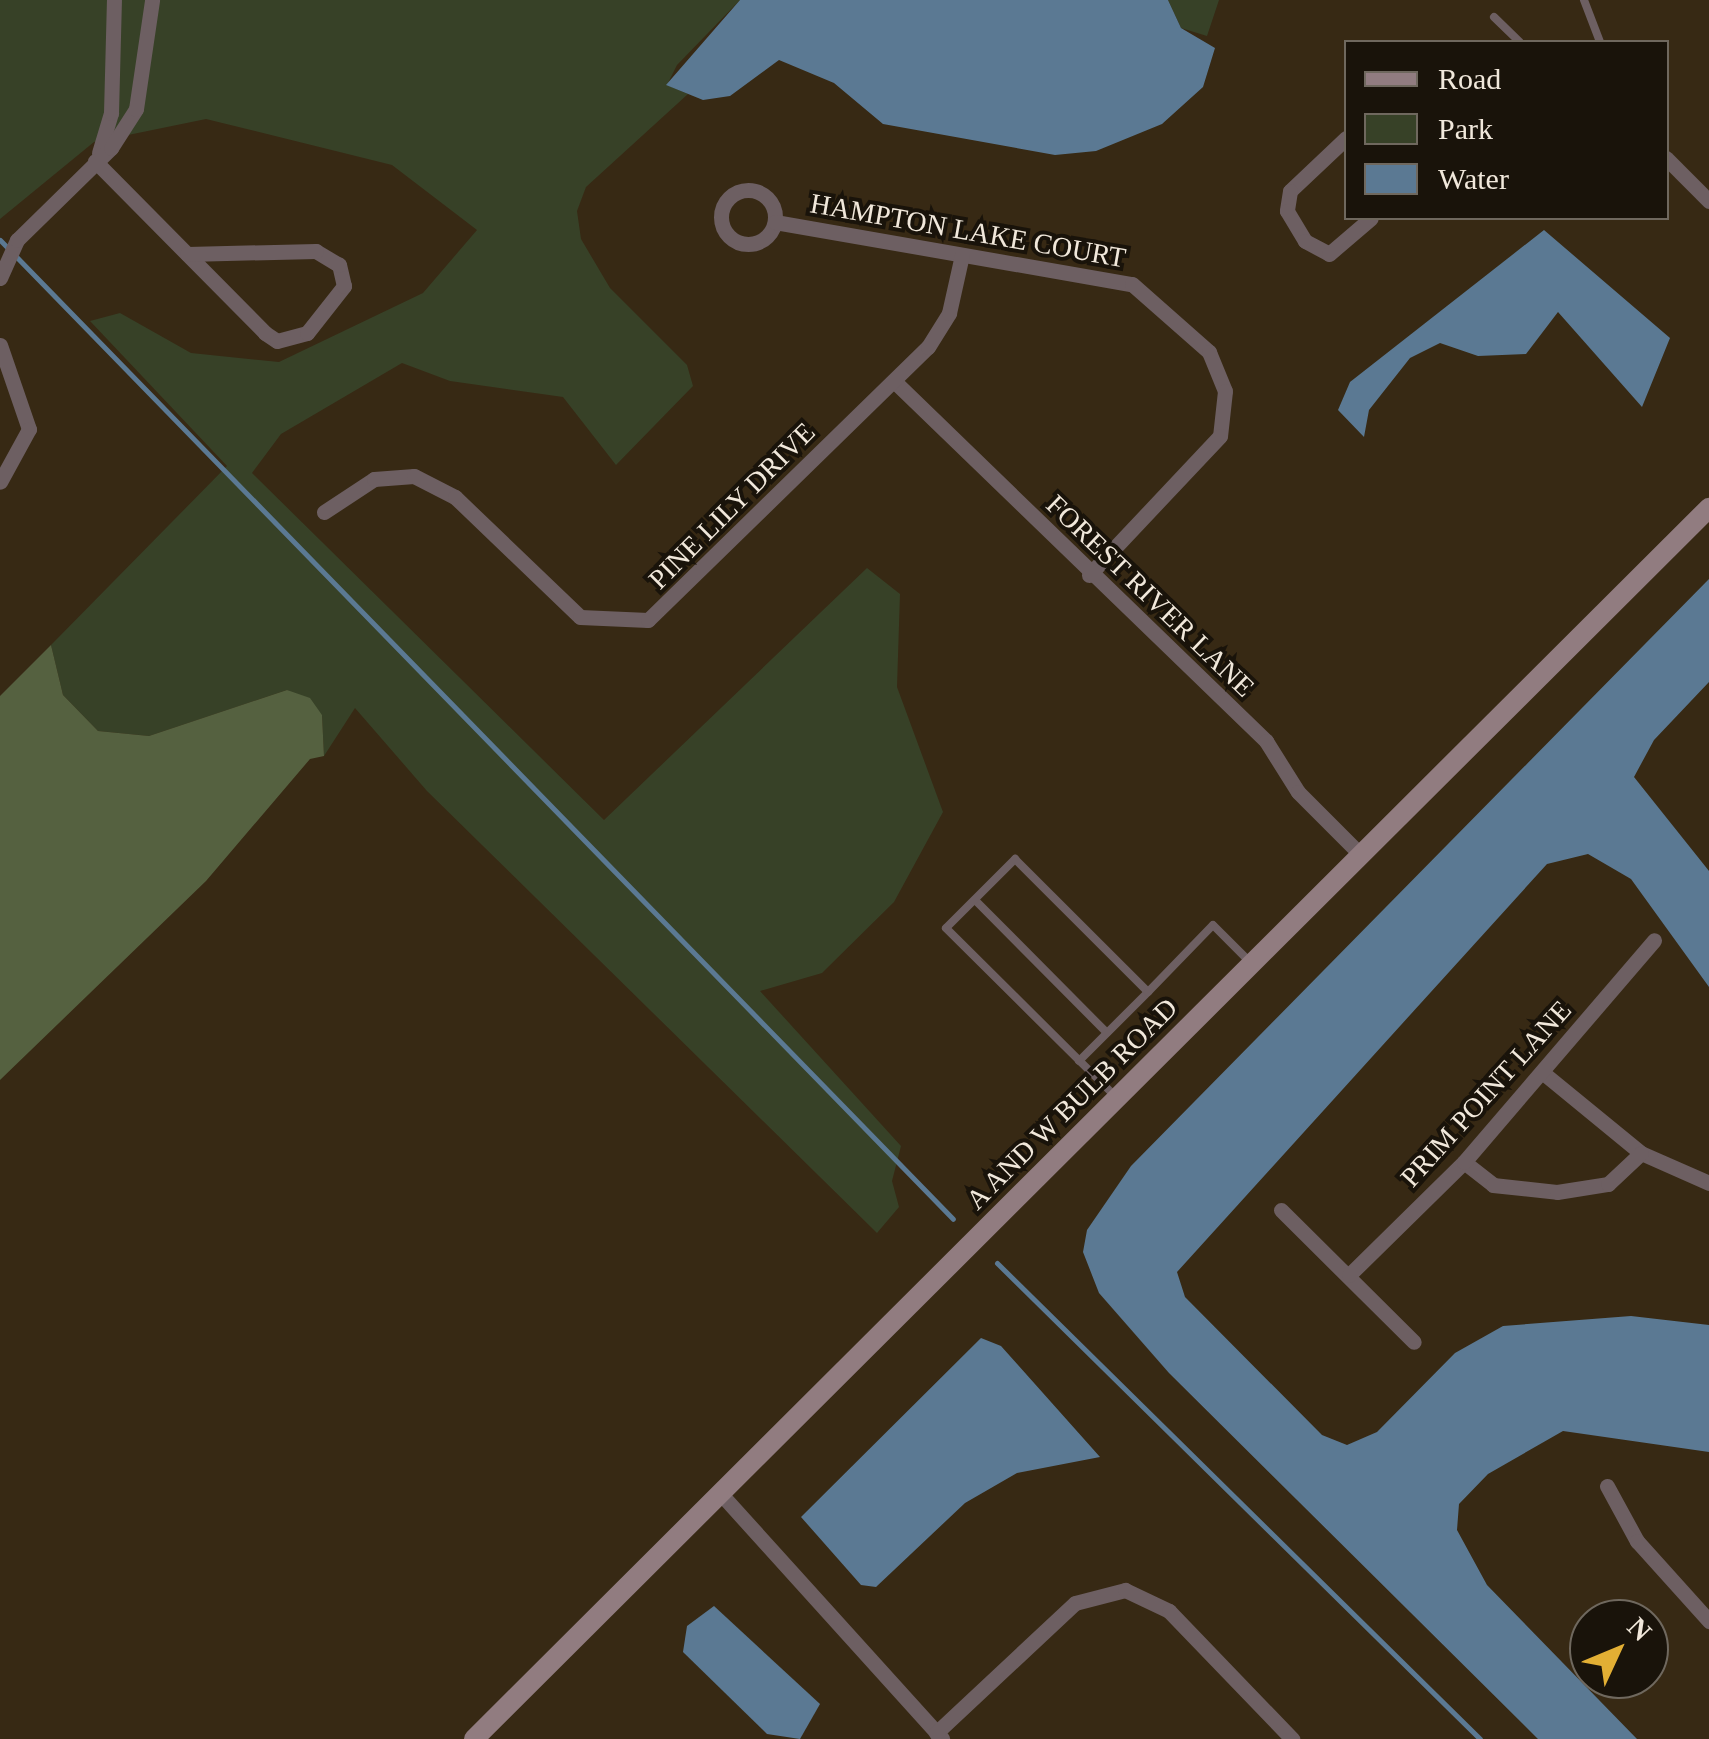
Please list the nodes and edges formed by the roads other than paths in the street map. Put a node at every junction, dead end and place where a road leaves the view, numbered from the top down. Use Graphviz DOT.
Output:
graph roads {
  1 [pos="114,0"];
  2 [pos="152,0"];
  3 [pos="1584,0"];
  4 [pos="1494,16"];
  5 [pos="1518,40"];
  6 [pos="1599,40"];
  7 [pos="1344,140"];
  8 [pos="95,161"];
  9 [pos="1669,161"];
  10 [pos="1709,201"];
  11 [pos="1369,220"];
  12 [pos="775,222"];
  13 [pos="187,254"];
  14 [pos="962,255"];
  15 [pos="0,278"];
  16 [pos="0,344"];
  17 [pos="18,382"];
  18 [pos="894,382"];
  19 [pos="0,387"];
  20 [pos="0,482"];
  21 [pos="1709,508"];
  22 [pos="324,512"];
  23 [pos="1089,575"];
  24 [pos="1362,856"];
  25 [pos="976,900"];
  26 [pos="1654,940"];
  27 [pos="1252,964"];
  28 [pos="1148,992"];
  29 [pos="1107,1032"];
  30 [pos="1079,1060"];
  31 [pos="1542,1072"];
  32 [pos="1117,1098"];
  33 [pos="1642,1153"];
  34 [pos="1464,1162"];
  35 [pos="1709,1183"];
  36 [pos="1281,1210"];
  37 [pos="1349,1275"];
  38 [pos="1414,1342"];
  39 [pos="1607,1486"];
  40 [pos="721,1494"];
  41 [pos="1709,1621"];
  42 [pos="939,1736"];
  43 [pos="474,1739"];
  44 [pos="1292,1739"];
  1 -- 8 [label="street"];
  2 -- 8 [label="street"];
  3 -- 6 [label="lane"];
  4 -- 5 [label="lane"];
  7 -- 11 [label="street"];
  8 -- 13 [label="street"];
  8 -- 15 [label="street"];
  9 -- 10 [label="street"];
  12 -- 14 [label="street, HAMPTON LAKE COURT"];
  13 -- 13 [label="street"];
  14 -- 18 [label="street, PINE LILY DRIVE"];
  14 -- 23 [label="street, HAMPTON LAKE COURT"];
  16 -- 17 [label="street"];
  17 -- 19 [label="lane"];
  17 -- 20 [label="street"];
  18 -- 22 [label="street, PINE LILY DRIVE"];
  18 -- 23 [label="street, FOREST RIVER LANE"];
  21 -- 24 [label="street, A AND W BULB ROAD"];
  23 -- 24 [label="street, FOREST RIVER LANE"];
  24 -- 27 [label="street, A AND W BULB ROAD"];
  25 -- 28 [label="lane"];
  25 -- 29 [label="lane"];
  25 -- 30 [label="lane"];
  26 -- 31 [label="street, PRIM POINT LANE"];
  27 -- 28 [label="lane"];
  27 -- 32 [label="street, A AND W BULB ROAD"];
  28 -- 29 [label="lane"];
  29 -- 30 [label="lane"];
  30 -- 32 [label="lane"];
  31 -- 33 [label="street"];
  31 -- 34 [label="street, PRIM POINT LANE"];
  32 -- 40 [label="street, A AND W BULB ROAD"];
  33 -- 34 [label="street"];
  33 -- 35 [label="street"];
  34 -- 37 [label="street, PRIM POINT LANE"];
  36 -- 37 [label="street"];
  37 -- 38 [label="street"];
  39 -- 41 [label="street"];
  40 -- 42 [label="street"];
  40 -- 43 [label="street, A AND W BULB ROAD"];
  42 -- 44 [label="street"];
}
